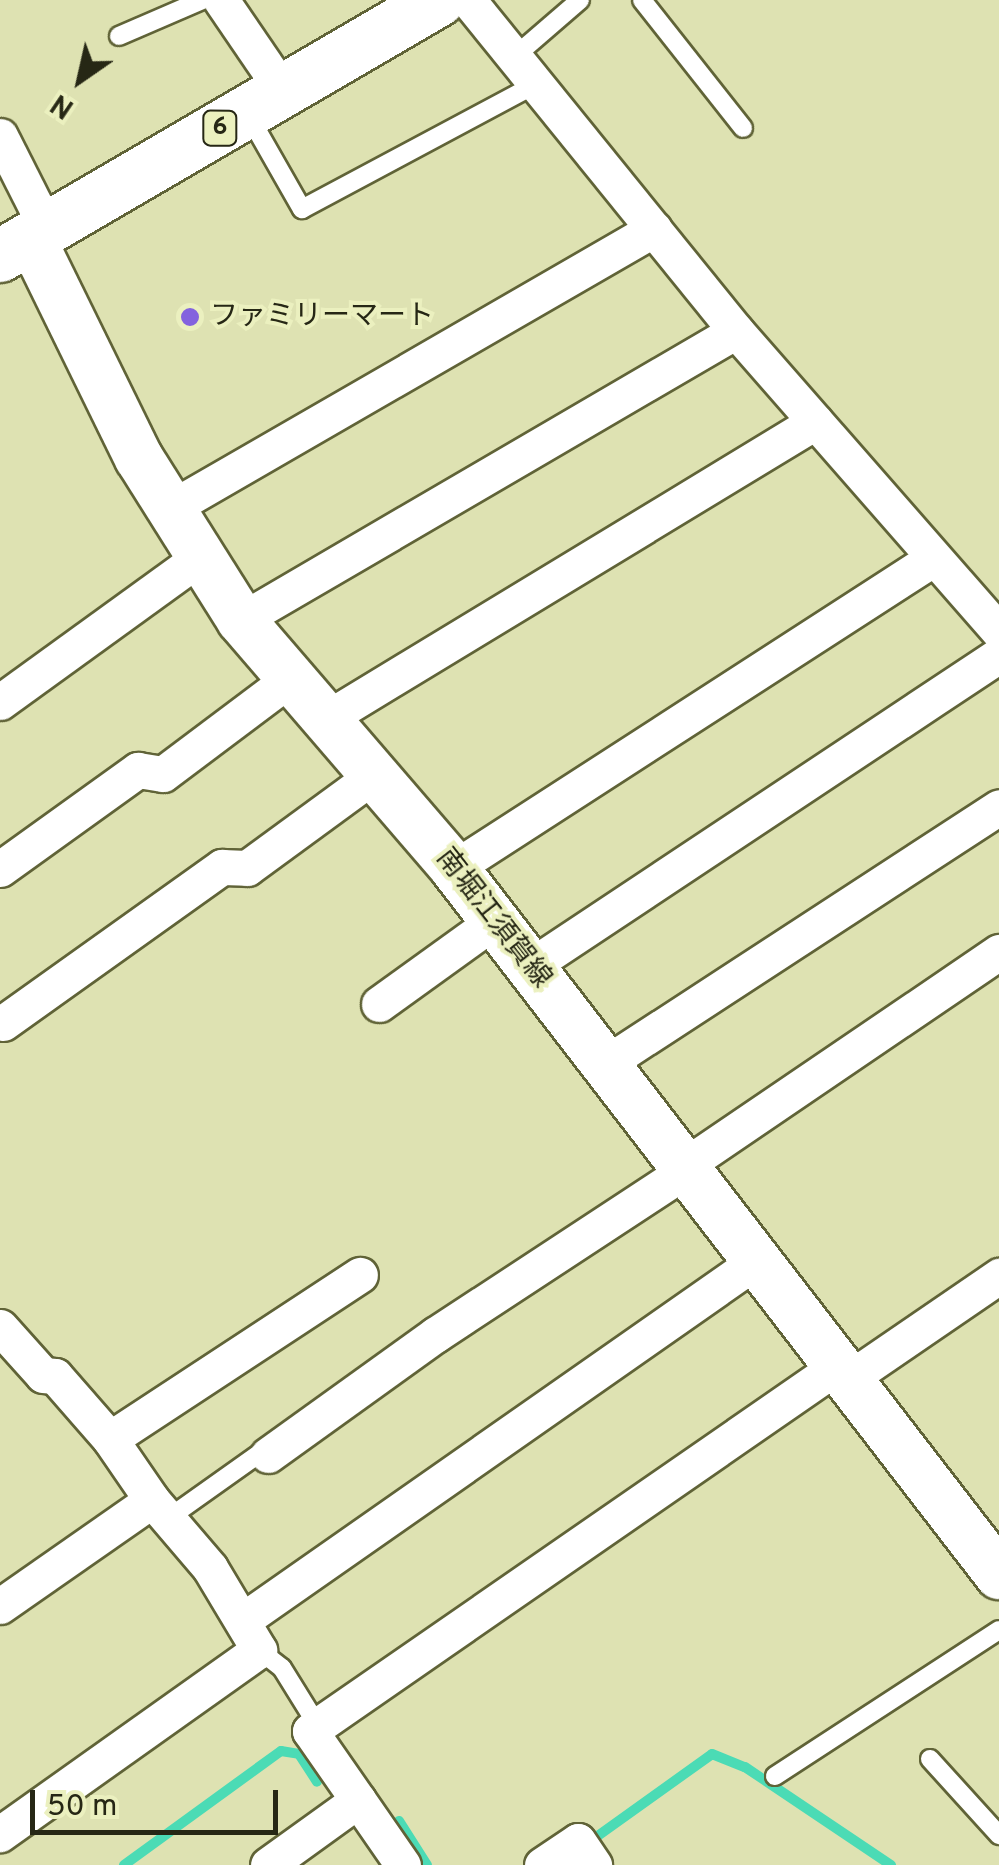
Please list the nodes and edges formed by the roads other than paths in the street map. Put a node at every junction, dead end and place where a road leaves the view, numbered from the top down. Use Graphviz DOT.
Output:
graph roads {
  1 [pos="202,0"];
  2 [pos="221,0"];
  3 [pos="468,0"];
  4 [pos="580,0"];
  5 [pos="642,0"];
  6 [pos="412,7"];
  7 [pos="118,36"];
  8 [pos="525,70"];
  9 [pos="265,101"];
  10 [pos="742,128"];
  11 [pos="0,136"];
  12 [pos="654,229"];
  13 [pos="26,241"];
  14 [pos="736,331"];
  15 [pos="815,422"];
  16 [pos="168,508"];
  17 [pos="199,558"];
  18 [pos="934,558"];
  19 [pos="241,620"];
  20 [pos="999,631"];
  21 [pos="999,655"];
  22 [pos="292,677"];
  23 [pos="0,702"];
  24 [pos="329,717"];
  25 [pos="377,772"];
  26 [pos="999,807"];
  27 [pos="0,868"];
  28 [pos="454,868"];
  29 [pos="494,921"];
  30 [pos="999,952"];
  31 [pos="529,967"];
  32 [pos="380,1004"];
  33 [pos="4,1023"];
  34 [pos="606,1064"];
  35 [pos="685,1168"];
  36 [pos="756,1260"];
  37 [pos="360,1275"];
  38 [pos="999,1276"];
  39 [pos="0,1326"];
  40 [pos="12,1362"];
  41 [pos="845,1371"];
  42 [pos="110,1439"];
  43 [pos="268,1455"];
  44 [pos="161,1509"];
  45 [pos="999,1575"];
  46 [pos="0,1606"];
  47 [pos="999,1630"];
  48 [pos="251,1635"];
  49 [pos="318,1726"];
  50 [pos="930,1759"];
  51 [pos="775,1776"];
  52 [pos="358,1800"];
  53 [pos="0,1834"];
  54 [pos="999,1835"];
  55 [pos="268,1865"];
  56 [pos="403,1865"];
  57 [pos="542,1865"];
  58 [pos="594,1865"];
  1 -- 7 [label="lane"];
  2 -- 9 [label="street"];
  3 -- 8 [label="street"];
  4 -- 8 [label="lane"];
  5 -- 10 [label="lane"];
  6 -- 9 [label="main road, 6"];
  8 -- 9 [label="lane"];
  8 -- 12 [label="street"];
  9 -- 13 [label="main road, 6"];
  11 -- 13 [label="street"];
  12 -- 14 [label="street"];
  12 -- 16 [label="street"];
  13 -- 16 [label="main road, 南堀江須賀線"];
  14 -- 15 [label="street"];
  14 -- 19 [label="street"];
  15 -- 18 [label="street"];
  15 -- 24 [label="street"];
  16 -- 17 [label="main road, 南堀江須賀線"];
  17 -- 19 [label="main road, 南堀江須賀線"];
  17 -- 23 [label="street"];
  18 -- 20 [label="street"];
  18 -- 28 [label="street"];
  19 -- 22 [label="main road, 南堀江須賀線"];
  21 -- 31 [label="street"];
  22 -- 24 [label="main road, 南堀江須賀線"];
  22 -- 27 [label="street"];
  24 -- 25 [label="main road, 南堀江須賀線"];
  25 -- 28 [label="main road, 南堀江須賀線"];
  25 -- 33 [label="street"];
  26 -- 34 [label="street"];
  28 -- 29 [label="main road, 南堀江須賀線"];
  29 -- 31 [label="main road, 南堀江須賀線"];
  29 -- 32 [label="street"];
  30 -- 35 [label="street"];
  31 -- 34 [label="main road, 南堀江須賀線"];
  34 -- 35 [label="main road, 南堀江須賀線"];
  35 -- 36 [label="main road, 南堀江須賀線"];
  35 -- 43 [label="street"];
  36 -- 41 [label="main road, 南堀江須賀線"];
  36 -- 48 [label="street"];
  37 -- 42 [label="street"];
  38 -- 41 [label="street"];
  39 -- 40 [label="street"];
  40 -- 42 [label="street"];
  41 -- 45 [label="main road, 南堀江須賀線"];
  41 -- 49 [label="street"];
  42 -- 44 [label="street"];
  43 -- 44 [label="lane"];
  44 -- 46 [label="street"];
  44 -- 48 [label="street"];
  47 -- 51 [label="lane"];
  48 -- 49 [label="lane"];
  48 -- 53 [label="street"];
  49 -- 52 [label="street"];
  50 -- 54 [label="lane"];
  52 -- 55 [label="street"];
  52 -- 56 [label="street"];
  57 -- 58 [label="street"];
}
